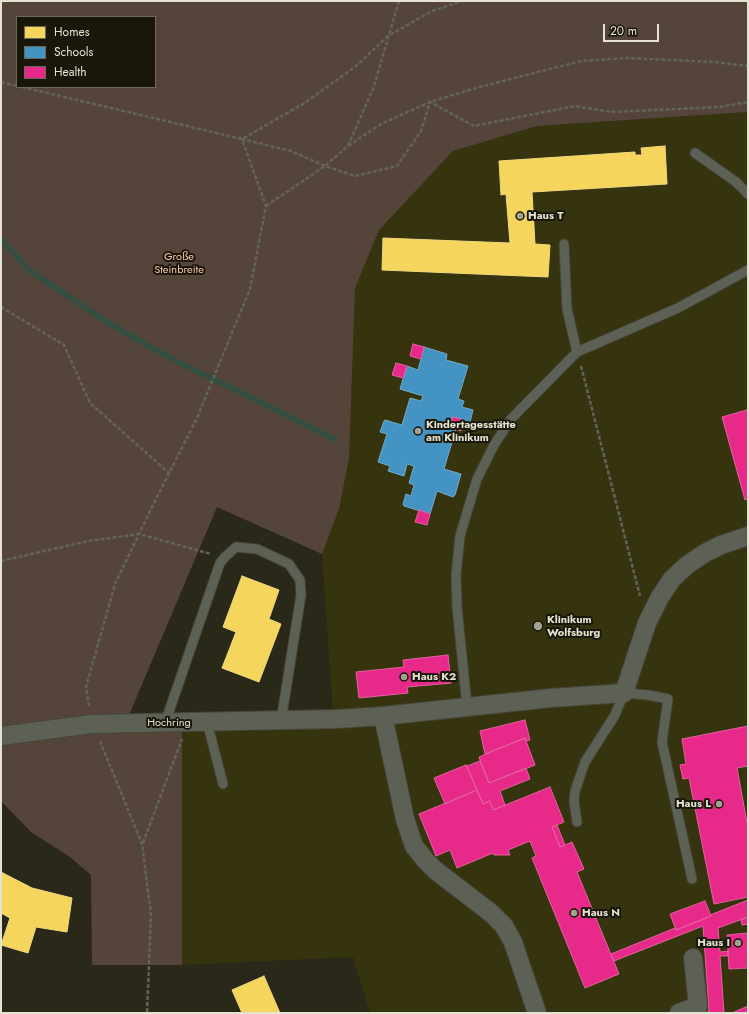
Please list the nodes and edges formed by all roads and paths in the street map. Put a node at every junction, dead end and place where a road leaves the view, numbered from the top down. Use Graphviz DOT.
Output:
graph roads {
  1 [pos="398,1"];
  2 [pos="462,1"];
  3 [pos="388,36"];
  4 [pos="748,66"];
  5 [pos="1,82"];
  6 [pos="16,86"];
  7 [pos="26,88"];
  8 [pos="430,102"];
  9 [pos="748,102"];
  10 [pos="242,139"];
  11 [pos="348,146"];
  12 [pos="695,153"];
  13 [pos="325,166"];
  14 [pos="748,194"];
  15 [pos="266,206"];
  16 [pos="564,244"];
  17 [pos="748,270"];
  18 [pos="1,308"];
  19 [pos="577,352"];
  20 [pos="169,473"];
  21 [pos="139,534"];
  22 [pos="748,536"];
  23 [pos="225,557"];
  24 [pos="1,560"];
  25 [pos="647,623"];
  26 [pos="624,693"];
  27 [pos="467,706"];
  28 [pos="383,716"];
  29 [pos="281,720"];
  30 [pos="165,722"];
  31 [pos="207,722"];
  32 [pos="188,723"];
  33 [pos="92,724"];
  34 [pos="1,736"];
  35 [pos="223,784"];
  36 [pos="577,822"];
  37 [pos="142,844"];
  38 [pos="692,879"];
  39 [pos="693,958"];
  40 [pos="147,1013"];
  41 [pos="537,1013"];
  42 [pos="680,1013"];
  1 -- 3 [label="path"];
  2 -- 3 [label="path"];
  3 -- 10 [label="path"];
  3 -- 11 [label="path"];
  4 -- 8 [label="path"];
  5 -- 6 [label="path"];
  7 -- 10 [label="path"];
  8 -- 9 [label="path"];
  8 -- 11 [label="path"];
  8 -- 13 [label="path"];
  10 -- 13 [label="path"];
  10 -- 15 [label="path"];
  11 -- 13 [label="path"];
  12 -- 14 [label="lane"];
  13 -- 15 [label="path"];
  15 -- 20 [label="path"];
  16 -- 19 [label="lane"];
  17 -- 19 [label="lane"];
  18 -- 20 [label="path"];
  19 -- 25 [label="path"];
  19 -- 27 [label="lane"];
  20 -- 21 [label="path"];
  21 -- 23 [label="path"];
  21 -- 24 [label="path"];
  21 -- 33 [label="path"];
  22 -- 25 [label="street"];
  23 -- 29 [label="lane"];
  23 -- 30 [label="lane"];
  25 -- 26 [label="street"];
  26 -- 27 [label="street, Hochring"];
  26 -- 36 [label="lane"];
  26 -- 38 [label="lane"];
  27 -- 28 [label="street, Hochring"];
  28 -- 29 [label="street, Hochring"];
  28 -- 41 [label="street"];
  29 -- 31 [label="street, Hochring"];
  30 -- 32 [label="street, Hochring"];
  30 -- 33 [label="street, Hochring"];
  31 -- 32 [label="street, Hochring"];
  31 -- 35 [label="lane"];
  32 -- 37 [label="path"];
  33 -- 34 [label="street, Hochring"];
  33 -- 37 [label="path"];
  37 -- 40 [label="path"];
  39 -- 42 [label="street"];
}
